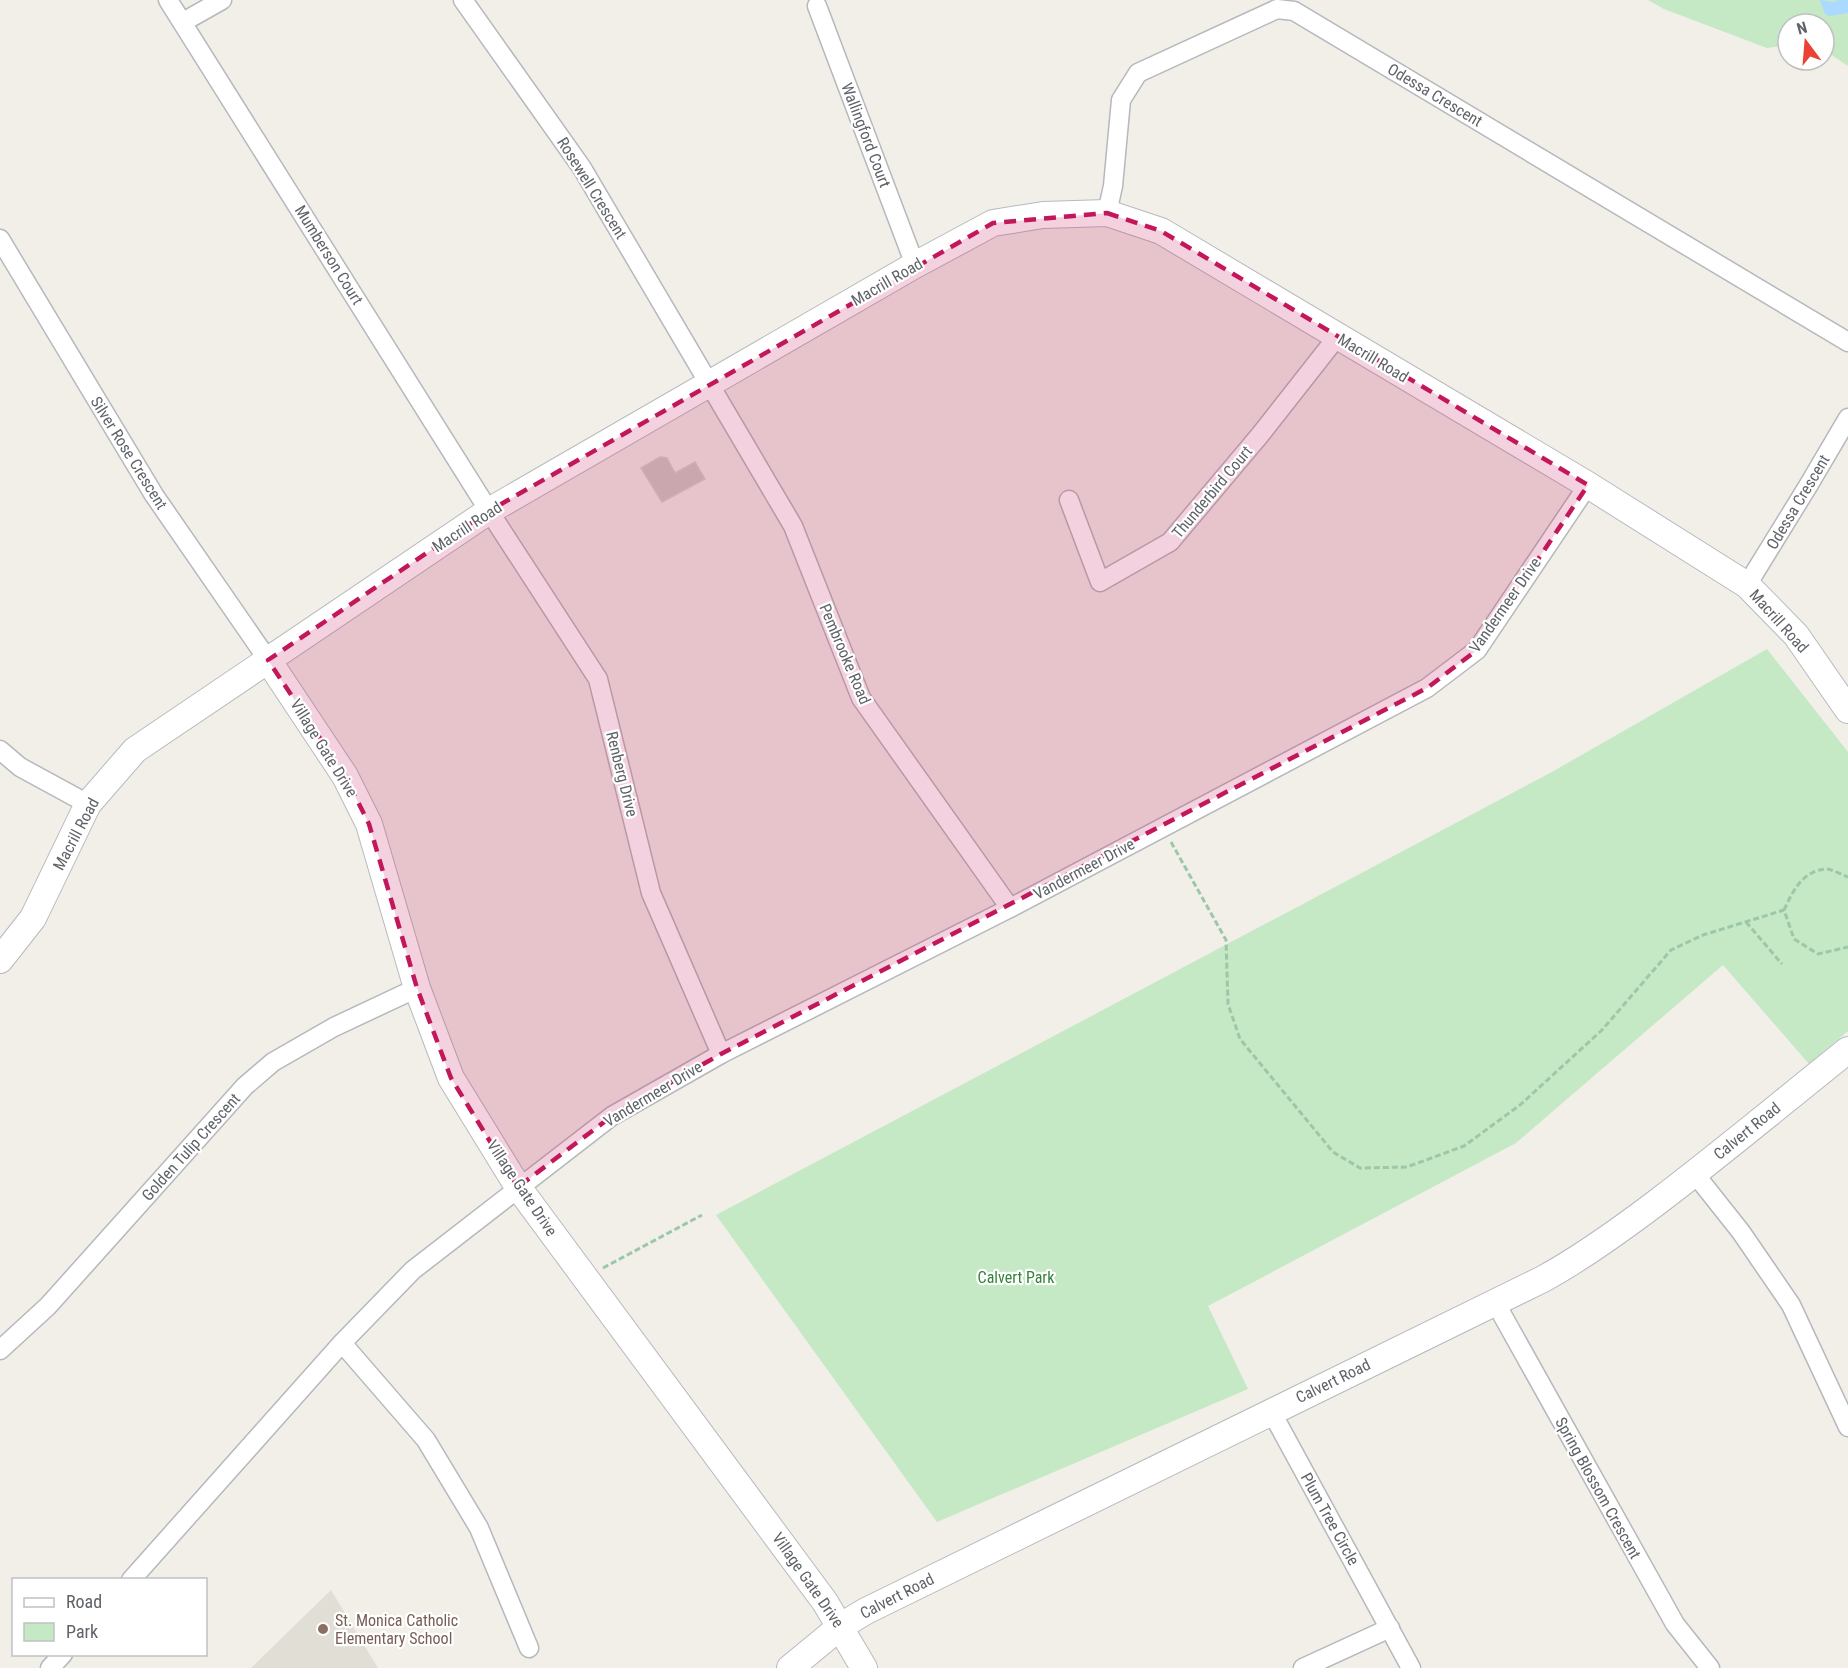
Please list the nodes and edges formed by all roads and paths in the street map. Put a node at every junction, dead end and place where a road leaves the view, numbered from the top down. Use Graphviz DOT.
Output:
graph roads {
  1 [pos="168,0"];
  2 [pos="222,0"];
  3 [pos="463,0"];
  4 [pos="817,6"];
  5 [pos="183,22"];
  6 [pos="1107,213"];
  7 [pos="0,239"];
  8 [pos="915,265"];
  9 [pos="1337,337"];
  10 [pos="1848,342"];
  11 [pos="710,383"];
  12 [pos="1848,418"];
  13 [pos="1588,485"];
  14 [pos="1069,500"];
  15 [pos="489,511"];
  16 [pos="1747,585"];
  17 [pos="268,660"];
  18 [pos="1848,710"];
  19 [pos="0,750"];
  20 [pos="88,804"];
  21 [pos="1163,827"];
  22 [pos="1848,877"];
  23 [pos="1010,908"];
  24 [pos="1784,910"];
  25 [pos="1745,922"];
  26 [pos="1848,947"];
  27 [pos="0,960"];
  28 [pos="1782,964"];
  29 [pos="417,988"];
  30 [pos="1848,1050"];
  31 [pos="721,1054"];
  32 [pos="1695,1174"];
  33 [pos="518,1187"];
  34 [pos="702,1215"];
  35 [pos="585,1277"];
  36 [pos="1495,1302"];
  37 [pos="342,1343"];
  38 [pos="0,1350"];
  39 [pos="1271,1411"];
  40 [pos="1848,1427"];
  41 [pos="133,1578"];
  42 [pos="841,1626"];
  43 [pos="1390,1628"];
  44 [pos="529,1648"];
  45 [pos="61,1656"];
  46 [pos="51,1668"];
  47 [pos="790,1668"];
  48 [pos="864,1668"];
  49 [pos="1303,1668"];
  50 [pos="1411,1668"];
  51 [pos="1710,1668"];
  1 -- 5 [label="street, Mumberson Court"];
  2 -- 5 [label="street"];
  3 -- 11 [label="street, Rosewell Crescent"];
  4 -- 8 [label="street, Wallingford Court"];
  5 -- 15 [label="street, Mumberson Court"];
  6 -- 8 [label="street, Macrill Road"];
  6 -- 9 [label="street, Macrill Road"];
  6 -- 10 [label="street, Odessa Crescent"];
  7 -- 17 [label="street, Silver Rose Crescent"];
  8 -- 11 [label="street, Macrill Road"];
  9 -- 13 [label="street, Macrill Road"];
  9 -- 14 [label="street, Thunderbird Court"];
  11 -- 15 [label="street, Macrill Road"];
  11 -- 23 [label="street, Pembrooke Road"];
  12 -- 16 [label="street, Odessa Crescent"];
  13 -- 16 [label="street, Macrill Road"];
  13 -- 21 [label="street, Vandermeer Drive"];
  15 -- 17 [label="street, Macrill Road"];
  15 -- 31 [label="street, Renberg Drive"];
  16 -- 18 [label="street, Macrill Road"];
  17 -- 20 [label="street, Macrill Road"];
  17 -- 29 [label="street, Village Gate Drive"];
  19 -- 20 [label="street"];
  20 -- 27 [label="street, Macrill Road"];
  21 -- 23 [label="street, Vandermeer Drive"];
  21 -- 25 [label="path"];
  22 -- 24 [label="path"];
  23 -- 31 [label="street, Vandermeer Drive"];
  24 -- 25 [label="path"];
  24 -- 26 [label="path"];
  25 -- 28 [label="path"];
  29 -- 33 [label="street, Village Gate Drive"];
  29 -- 38 [label="street, Golden Tulip Crescent"];
  30 -- 32 [label="street, Calvert Road"];
  31 -- 33 [label="street, Vandermeer Drive"];
  32 -- 36 [label="street, Calvert Road"];
  32 -- 40 [label="street"];
  33 -- 35 [label="street, Village Gate Drive"];
  33 -- 37 [label="street"];
  34 -- 35 [label="path"];
  35 -- 42 [label="street, Village Gate Drive"];
  36 -- 39 [label="street, Calvert Road"];
  36 -- 51 [label="street, Spring Blossom Crescent"];
  37 -- 41 [label="street"];
  37 -- 44 [label="street"];
  39 -- 42 [label="street, Calvert Road"];
  39 -- 43 [label="street, Plum Tree Circle"];
  42 -- 47 [label="street, Calvert Road"];
  42 -- 48 [label="street, Village Gate Drive"];
  43 -- 49 [label="street"];
  43 -- 50 [label="street, Plum Tree Circle"];
  45 -- 46 [label="street"];
}
